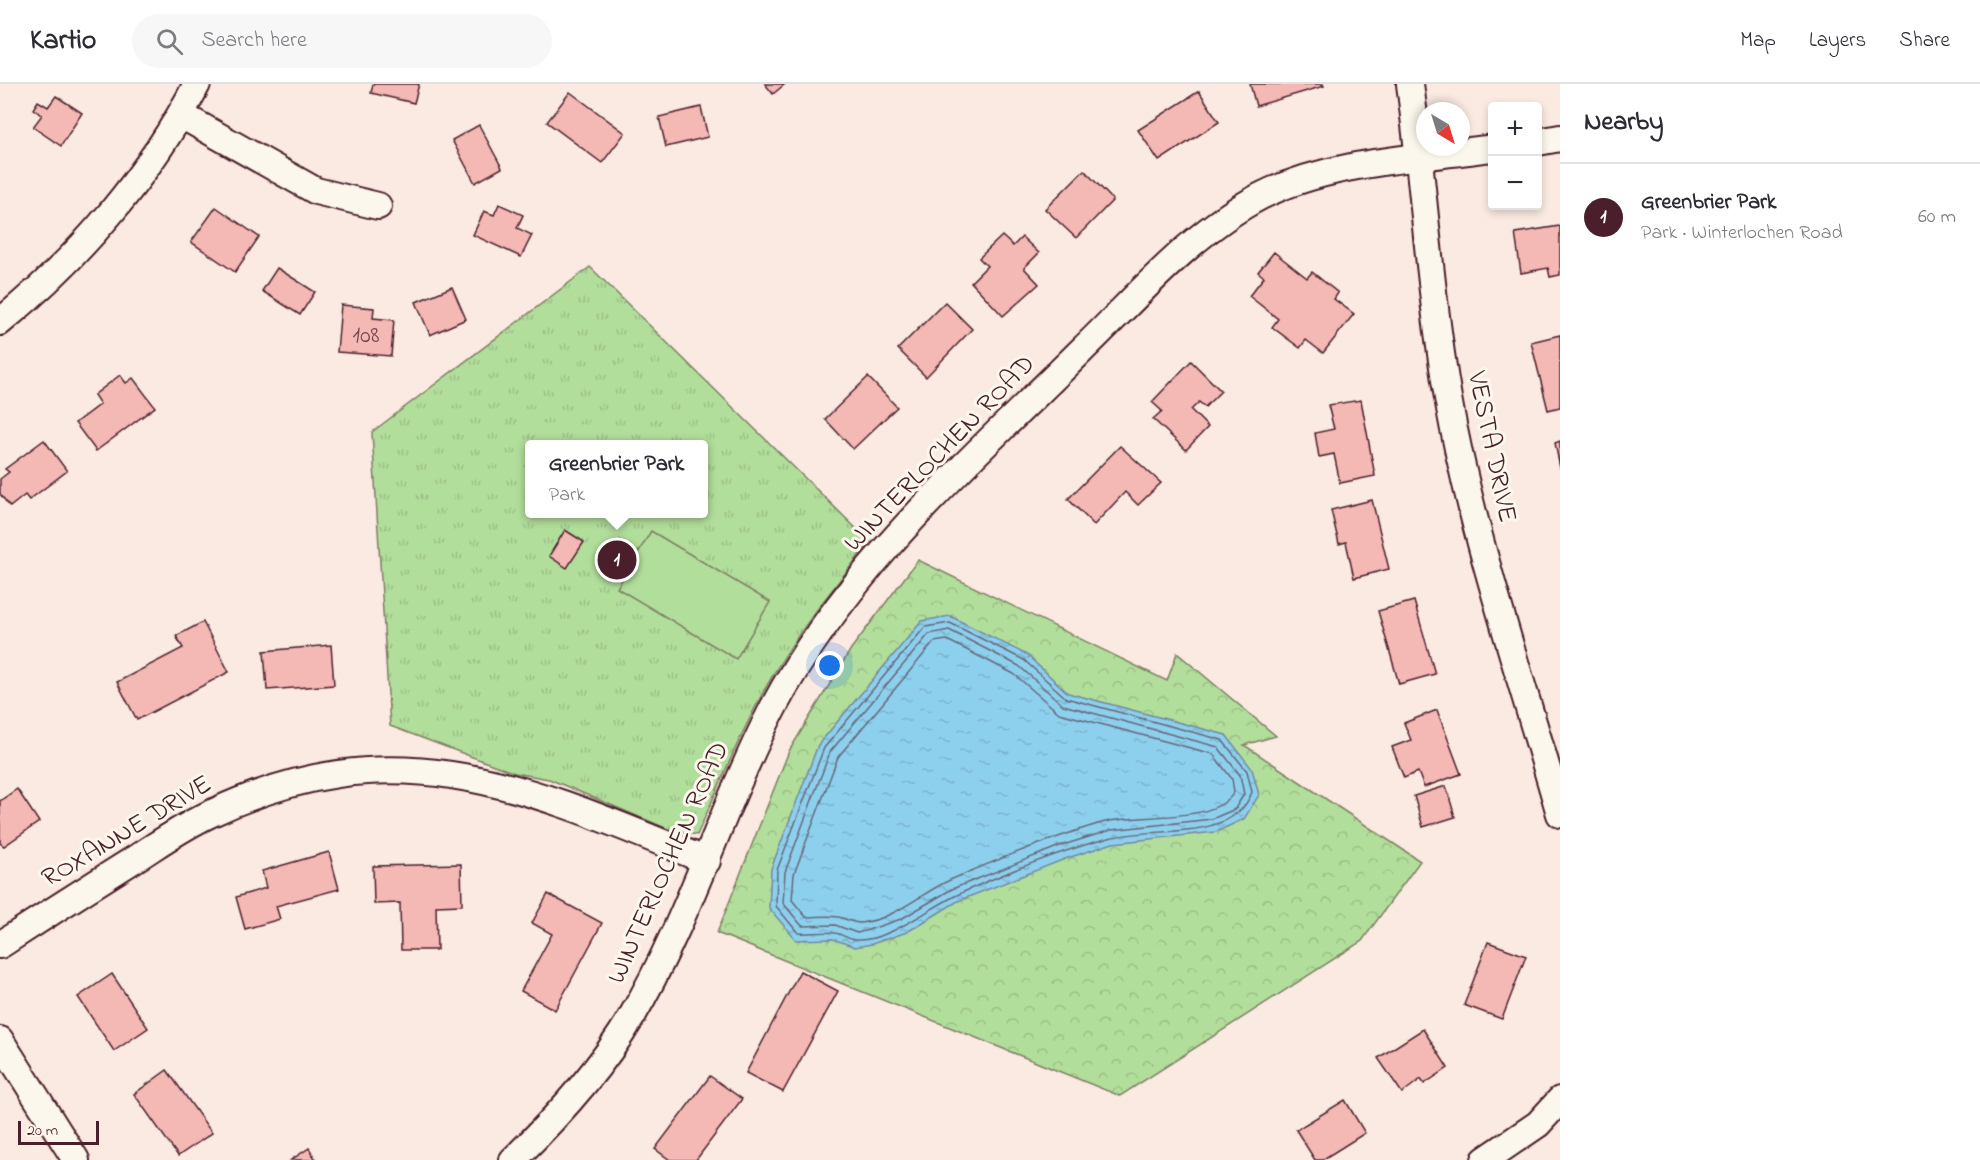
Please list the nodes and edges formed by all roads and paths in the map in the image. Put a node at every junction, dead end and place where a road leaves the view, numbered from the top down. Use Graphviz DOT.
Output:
graph roads {
  1 [pos="197,84"];
  2 [pos="1410,84"];
  3 [pos="181,115"];
  4 [pos="1560,138"];
  5 [pos="1542,141"];
  6 [pos="1488,149"];
  7 [pos="1420,159"];
  8 [pos="378,206"];
  9 [pos="0,322"];
  10 [pos="1560,814"];
  11 [pos="707,861"];
  12 [pos="0,945"];
  13 [pos="0,1040"];
  14 [pos="1560,1100"];
  15 [pos="76,1160"];
  16 [pos="513,1160"];
  17 [pos="1485,1160"];
  1 -- 3 [label="street"];
  2 -- 7 [label="street, VESTA DRIVE"];
  3 -- 8 [label="street"];
  3 -- 9 [label="street"];
  4 -- 5 [label="street"];
  6 -- 7 [label="street, WINTERLOCHEN ROAD"];
  7 -- 10 [label="street, VESTA DRIVE"];
  7 -- 11 [label="street, WINTERLOCHEN ROAD"];
  11 -- 12 [label="street, ROXANNE DRIVE"];
  11 -- 16 [label="street, WINTERLOCHEN ROAD"];
  13 -- 15 [label="street"];
  14 -- 17 [label="street"];
}
